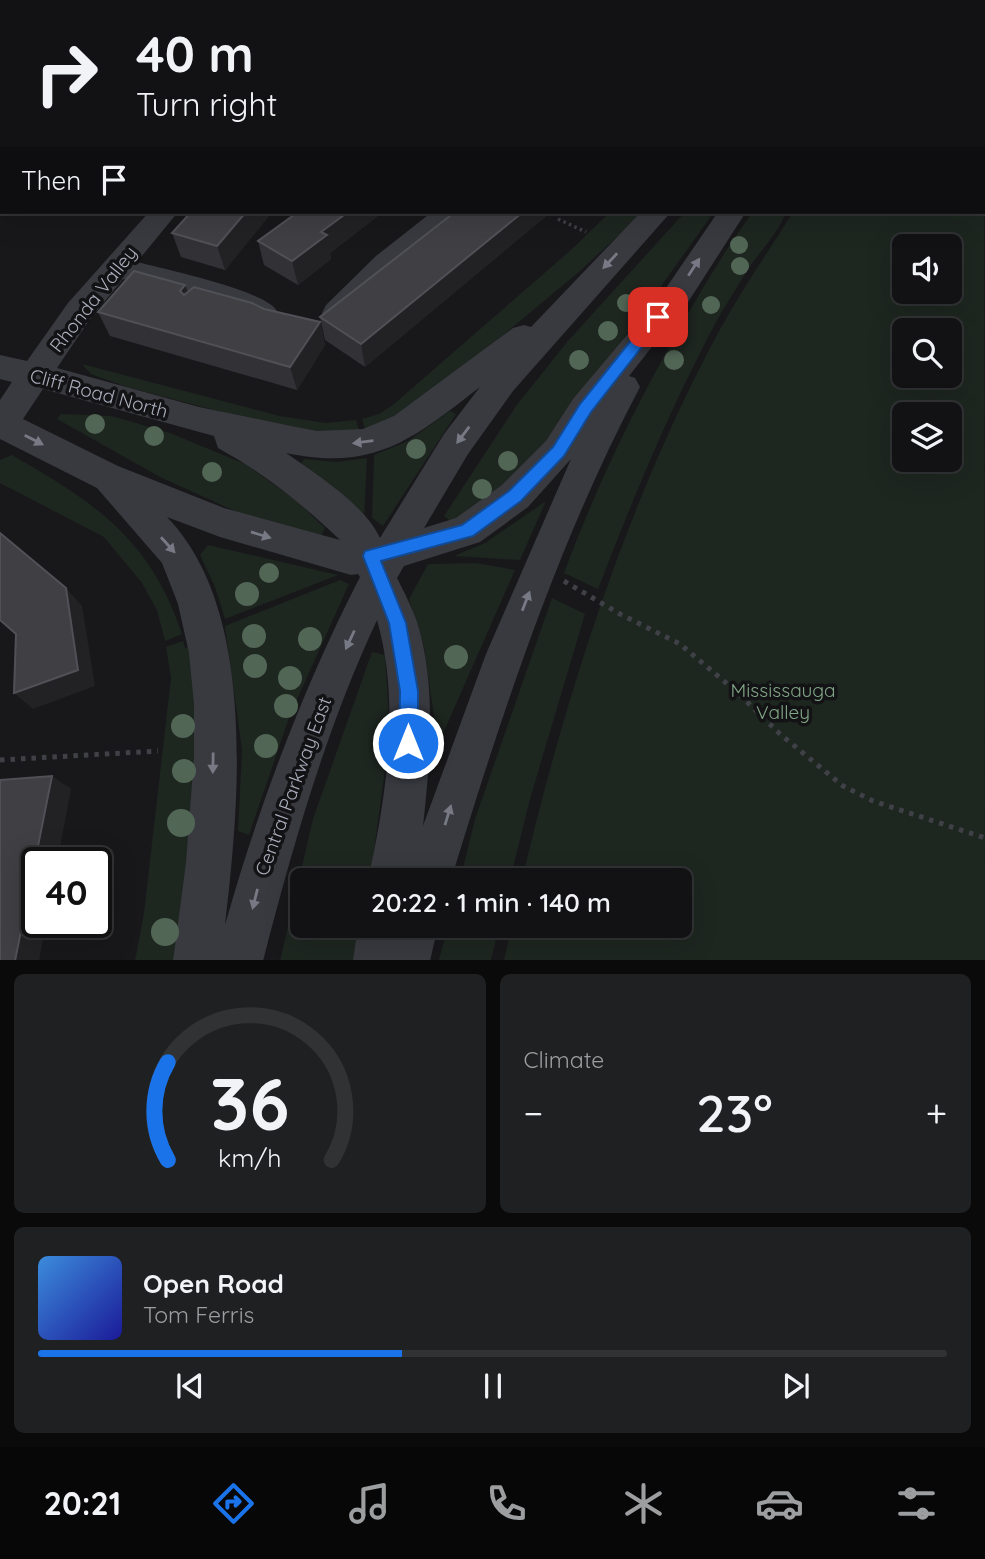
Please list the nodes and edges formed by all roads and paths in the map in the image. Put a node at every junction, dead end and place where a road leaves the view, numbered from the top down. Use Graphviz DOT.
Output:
graph roads {
  1 [pos="162,214"];
  2 [pos="447,214"];
  3 [pos="655,214"];
  4 [pos="731,214"];
  5 [pos="558,219"];
  6 [pos="586,232"];
  7 [pos="115,267"];
  8 [pos="579,294"];
  9 [pos="673,299"];
  10 [pos="283,322"];
  11 [pos="315,323"];
  12 [pos="0,367"];
  13 [pos="34,376"];
  14 [pos="199,420"];
  15 [pos="1,424"];
  16 [pos="106,476"];
  17 [pos="381,563"];
  18 [pos="561,580"];
  19 [pos="158,751"];
  20 [pos="0,760"];
  21 [pos="985,838"];
  22 [pos="393,868"];
  23 [pos="432,868"];
  24 [pos="379,938"];
  25 [pos="412,938"];
  26 [pos="197,960"];
  27 [pos="239,960"];
  28 [pos="377,960"];
  29 [pos="406,960"];
  1 -- 7 [label="street, Rhonda Valley"];
  2 -- 11 [label="street"];
  3 -- 8 [label="street, Central Parkway East, one-way"];
  9 -- 4 [label="street, one-way"];
  5 -- 6 [label="path"];
  7 -- 10 [label="street"];
  7 -- 13 [label="street, Rhonda Valley"];
  8 -- 14 [label="street, one-way"];
  8 -- 17 [label="street, Central Parkway East, one-way"];
  9 -- 17 [label="street"];
  23 -- 9 [label="street, one-way"];
  12 -- 13 [label="street, Cliff Road North"];
  13 -- 14 [label="street, Cliff Road North"];
  13 -- 15 [label="street, Rhonda Valley"];
  14 -- 17 [label="street"];
  15 -- 16 [label="street, one-way"];
  16 -- 17 [label="street, one-way"];
  16 -- 26 [label="street, one-way"];
  17 -- 22 [label="street"];
  17 -- 27 [label="street, Central Parkway East, one-way"];
  18 -- 21 [label="path"];
  19 -- 20 [label="path"];
  24 -- 28 [label="street"];
  25 -- 29 [label="street"];
}
